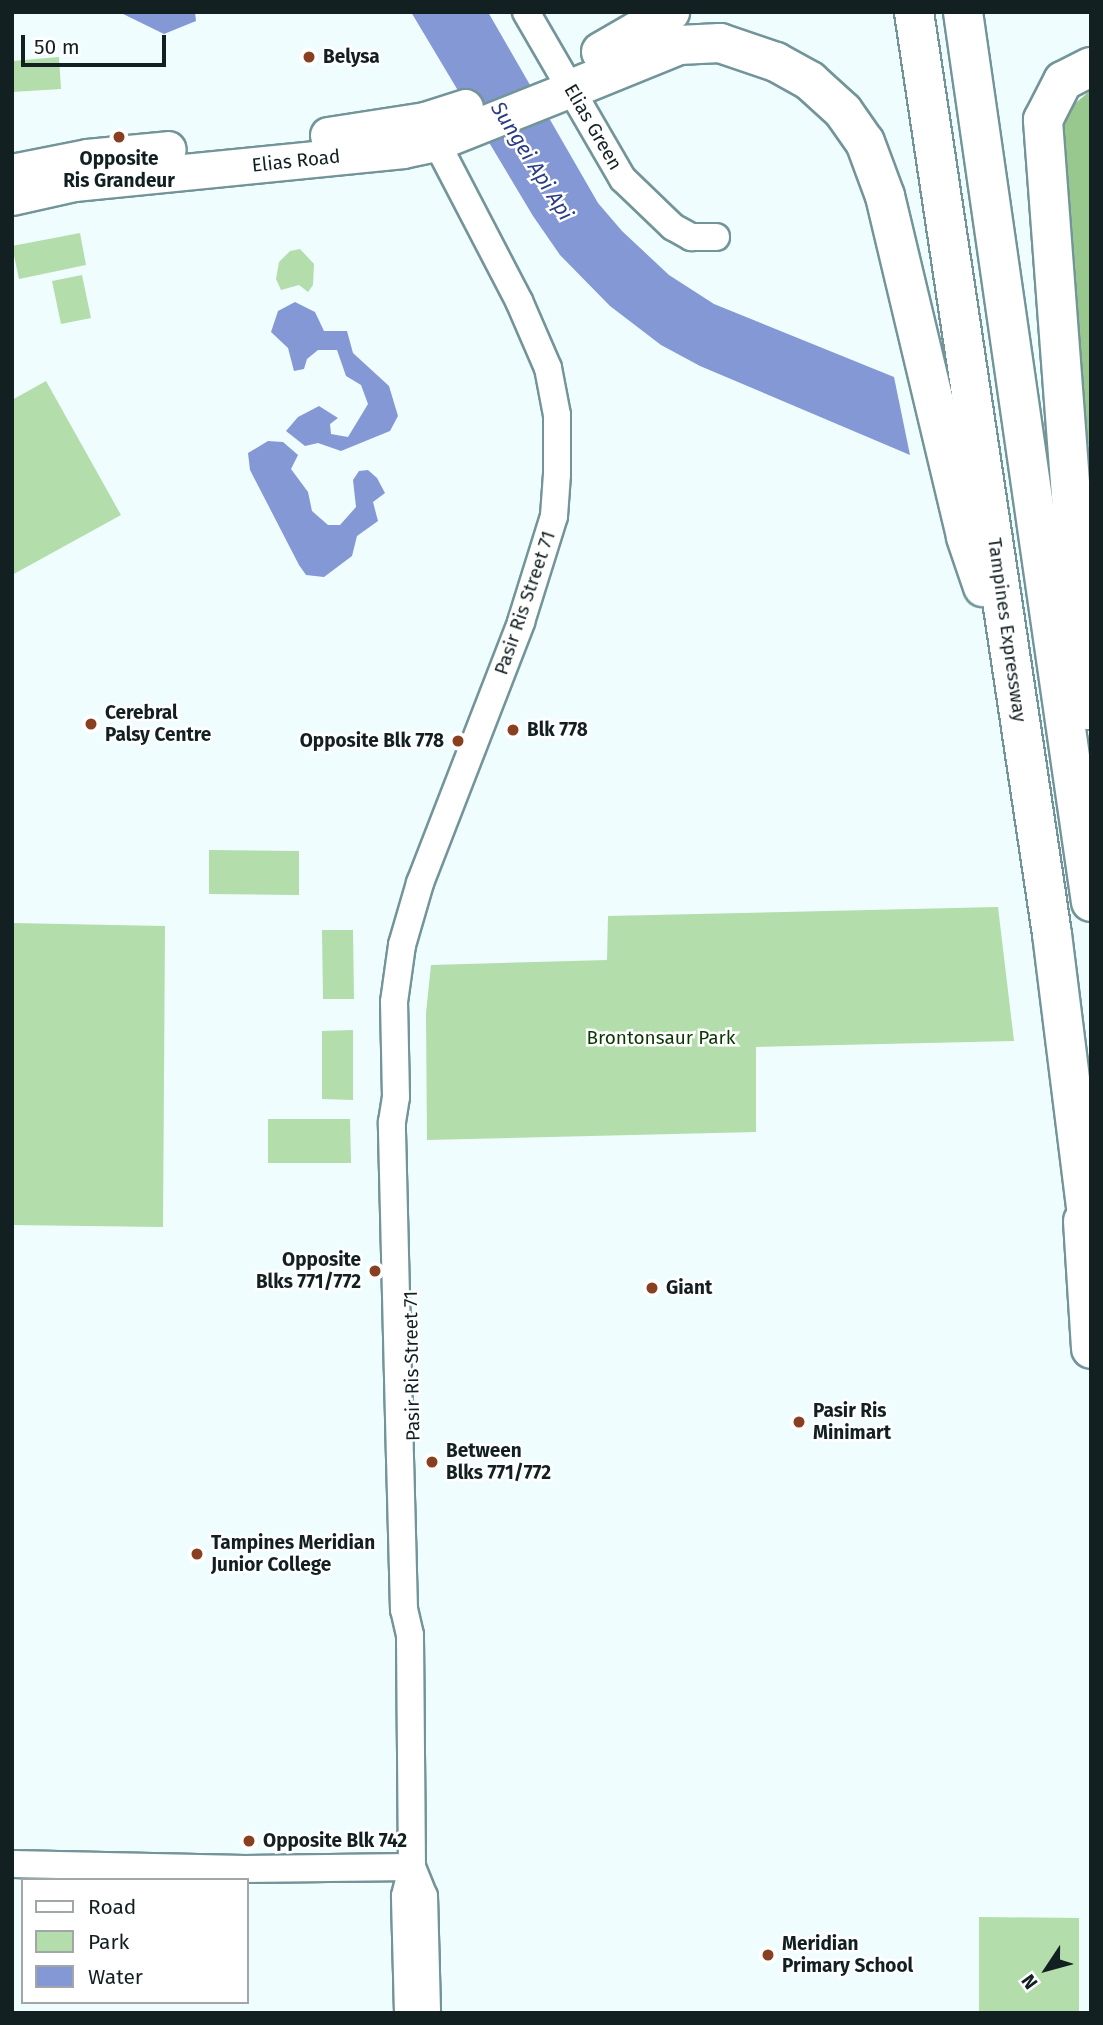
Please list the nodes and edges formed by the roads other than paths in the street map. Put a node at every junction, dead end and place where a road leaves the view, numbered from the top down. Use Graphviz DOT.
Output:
graph roads {
  1 [pos="526,12"];
  2 [pos="670,12"];
  3 [pos="914,12"];
  4 [pos="963,12"];
  5 [pos="1091,67"];
  6 [pos="552,87"];
  7 [pos="443,127"];
  8 [pos="12,172"];
  9 [pos="12,197"];
  10 [pos="716,237"];
  11 [pos="1015,683"];
  12 [pos="1091,757"];
  13 [pos="1091,902"];
  14 [pos="1080,1159"];
  15 [pos="1091,1248"];
  16 [pos="1091,1349"];
  17 [pos="12,1864"];
  18 [pos="412,1867"];
  19 [pos="408,2013"];
  20 [pos="427,2013"];
  1 -- 6 [label="street, Elias Green"];
  2 -- 6 [label="highway"];
  3 -- 11 [label="highway, Tampines Expressway"];
  4 -- 13 [label="highway"];
  5 -- 12 [label="highway"];
  6 -- 7 [label="main road, Elias Road"];
  6 -- 10 [label="street, Elias Green"];
  6 -- 11 [label="highway"];
  7 -- 8 [label="main road, Elias Road"];
  7 -- 9 [label="main road, Elias Road"];
  7 -- 18 [label="street, Pasir Ris Street 71"];
  11 -- 14 [label="highway, Tampines Expressway"];
  14 -- 15 [label="highway, Tampines Expressway"];
  14 -- 16 [label="highway"];
  17 -- 18 [label="street"];
  18 -- 19 [label="street, Pasir Ris Street 71"];
  18 -- 20 [label="street, Pasir Ris Street 71"];
}
